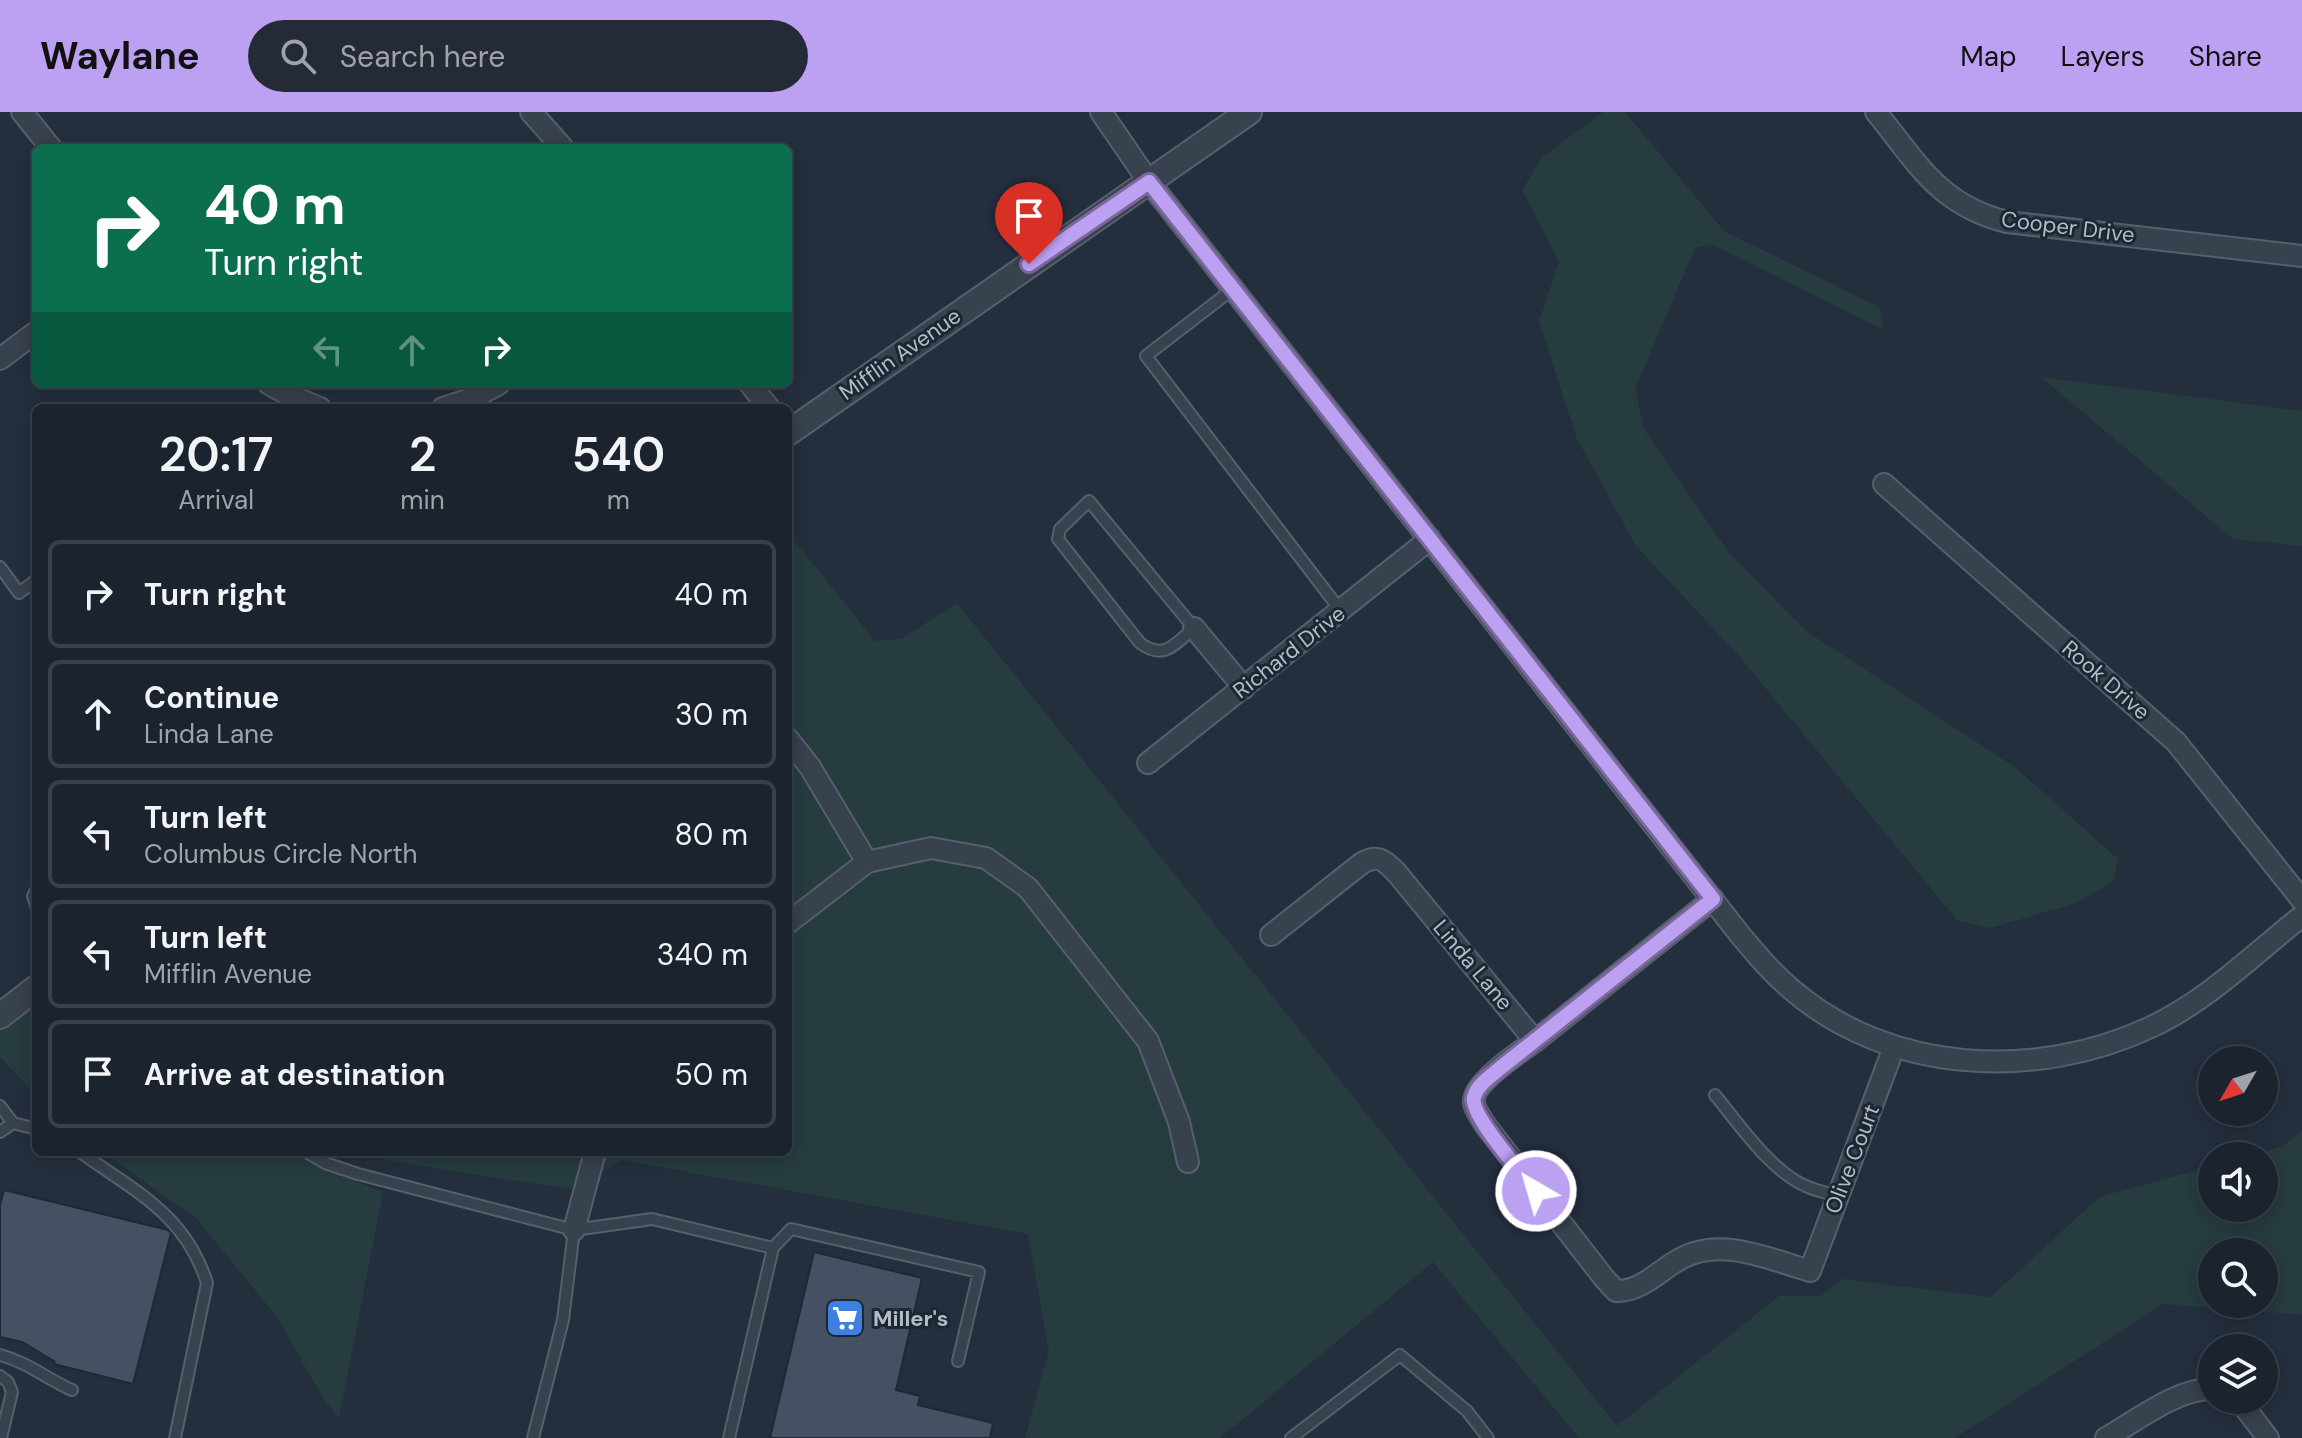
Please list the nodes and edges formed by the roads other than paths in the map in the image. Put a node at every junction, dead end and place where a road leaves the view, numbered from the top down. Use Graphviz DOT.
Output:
graph roads {
  1 [pos="22,112"];
  2 [pos="531,112"];
  3 [pos="1101,112"];
  4 [pos="1249,112"];
  5 [pos="1876,112"];
  6 [pos="48,144"];
  7 [pos="559,144"];
  8 [pos="1149,182"];
  9 [pos="2302,256"];
  10 [pos="1233,289"];
  11 [pos="32,335"];
  12 [pos="1,355"];
  13 [pos="278,388"];
  14 [pos="492,388"];
  15 [pos="753,388"];
  16 [pos="312,404"];
  17 [pos="455,404"];
  18 [pos="766,404"];
  19 [pos="792,429"];
  20 [pos="1884,484"];
  21 [pos="1430,539"];
  22 [pos="0,567"];
  23 [pos="32,583"];
  24 [pos="1341,611"];
  25 [pos="1194,628"];
  26 [pos="1244,688"];
  27 [pos="792,744"];
  28 [pos="1148,763"];
  29 [pos="867,862"];
  30 [pos="1713,899"];
  31 [pos="2302,900"];
  32 [pos="2302,916"];
  33 [pos="792,920"];
  34 [pos="1271,935"];
  35 [pos="32,991"];
  36 [pos="0,1016"];
  37 [pos="1535,1041"];
  38 [pos="1894,1047"];
  39 [pos="1715,1095"];
  40 [pos="0,1106"];
  41 [pos="13,1123"];
  42 [pos="32,1128"];
  43 [pos="0,1132"];
  44 [pos="86,1156"];
  45 [pos="313,1156"];
  46 [pos="594,1156"];
  47 [pos="1188,1162"];
  48 [pos="1838,1196"];
  49 [pos="574,1230"];
  50 [pos="773,1248"];
  51 [pos="0,1355"];
  52 [pos="958,1361"];
  53 [pos="0,1376"];
  54 [pos="2198,1389"];
  55 [pos="72,1390"];
  56 [pos="5,1403"];
  57 [pos="2250,1414"];
  58 [pos="1,1438"];
  59 [pos="175,1438"];
  60 [pos="533,1438"];
  61 [pos="729,1438"];
  62 [pos="1291,1438"];
  63 [pos="1488,1438"];
  64 [pos="2106,1438"];
  65 [pos="2268,1438"];
  1 -- 6 [label="street"];
  2 -- 7 [label="street"];
  3 -- 8 [label="street"];
  4 -- 8 [label="street, Mifflin Avenue"];
  5 -- 9 [label="street, Cooper Drive"];
  8 -- 10 [label="street"];
  8 -- 19 [label="street, Mifflin Avenue"];
  10 -- 21 [label="street"];
  10 -- 24 [label="lane"];
  11 -- 12 [label="street"];
  13 -- 16 [label="street"];
  14 -- 17 [label="street"];
  15 -- 18 [label="street"];
  20 -- 31 [label="street, Rook Drive"];
  21 -- 24 [label="street, Richard Drive"];
  21 -- 30 [label="street"];
  22 -- 23 [label="lane"];
  24 -- 26 [label="street, Richard Drive"];
  25 -- 25 [label="lane"];
  25 -- 26 [label="street"];
  26 -- 28 [label="street, Richard Drive"];
  27 -- 29 [label="street"];
  29 -- 33 [label="street"];
  29 -- 47 [label="street"];
  30 -- 37 [label="street"];
  30 -- 38 [label="street"];
  32 -- 38 [label="street"];
  34 -- 37 [label="street, Linda Lane"];
  35 -- 36 [label="street"];
  37 -- 48 [label="street, Olive Court"];
  38 -- 48 [label="street, Olive Court"];
  39 -- 48 [label="lane"];
  40 -- 41 [label="lane"];
  41 -- 42 [label="lane"];
  41 -- 43 [label="lane"];
  44 -- 59 [label="lane"];
  45 -- 49 [label="lane"];
  46 -- 49 [label="street"];
  49 -- 50 [label="lane"];
  49 -- 60 [label="lane"];
  50 -- 52 [label="lane"];
  50 -- 61 [label="lane"];
  51 -- 55 [label="lane"];
  53 -- 56 [label="lane"];
  54 -- 64 [label="street"];
  56 -- 58 [label="lane"];
  57 -- 65 [label="street"];
  62 -- 63 [label="lane"];
}
